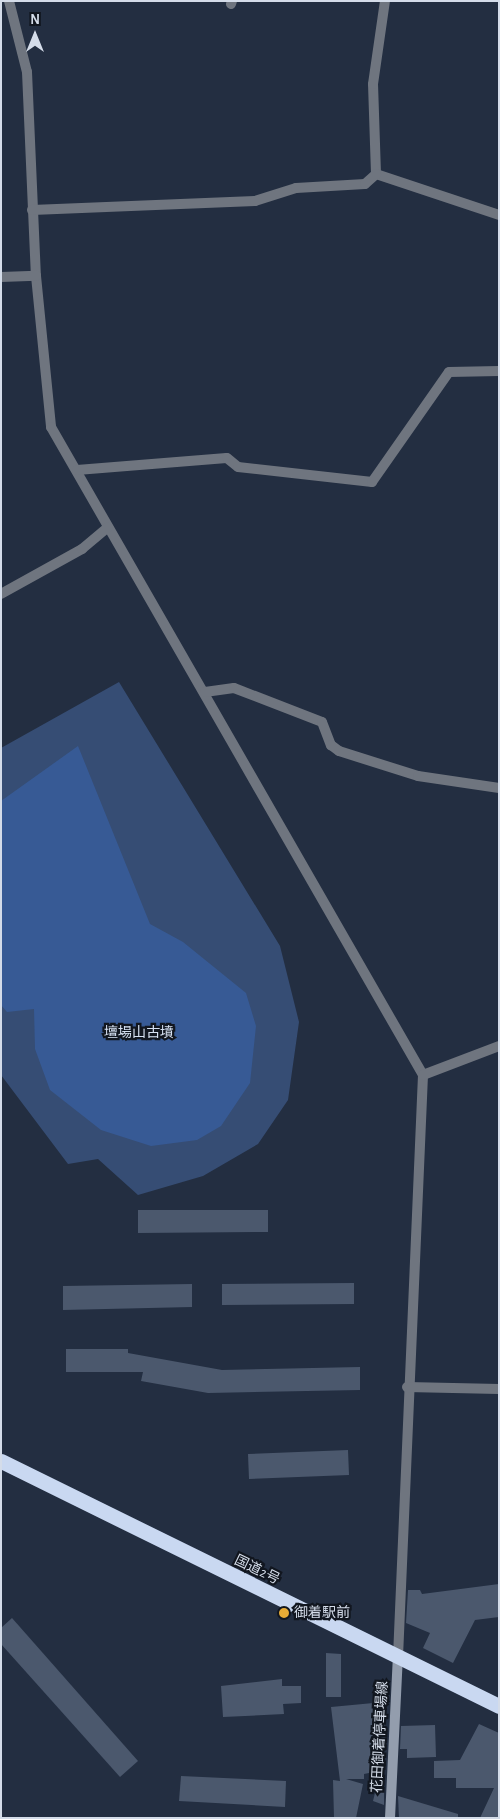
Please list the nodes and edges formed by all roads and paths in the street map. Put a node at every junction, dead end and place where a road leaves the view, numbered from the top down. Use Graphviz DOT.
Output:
graph roads {
  1 [pos="9,1"];
  2 [pos="384,1"];
  3 [pos="376,174"];
  4 [pos="32,210"];
  5 [pos="499,215"];
  6 [pos="36,276"];
  7 [pos="1,277"];
  8 [pos="499,372"];
  9 [pos="77,470"];
  10 [pos="107,528"];
  11 [pos="1,594"];
  12 [pos="204,692"];
  13 [pos="499,788"];
  14 [pos="499,1046"];
  15 [pos="423,1075"];
  16 [pos="407,1387"];
  17 [pos="499,1389"];
  18 [pos="1,1462"];
  19 [pos="398,1657"];
  20 [pos="499,1706"];
  21 [pos="390,1818"];
  1 -- 4 [label="street"];
  2 -- 3 [label="street"];
  3 -- 4 [label="street"];
  3 -- 5 [label="street"];
  4 -- 6 [label="street"];
  6 -- 7 [label="street"];
  6 -- 9 [label="street"];
  8 -- 9 [label="street"];
  9 -- 10 [label="street"];
  10 -- 11 [label="street"];
  10 -- 12 [label="street"];
  12 -- 13 [label="street"];
  12 -- 15 [label="street"];
  14 -- 15 [label="street"];
  15 -- 16 [label="street"];
  16 -- 17 [label="street"];
  16 -- 19 [label="street"];
  18 -- 19 [label="highway, 国道2号"];
  19 -- 20 [label="highway, 国道2号"];
  19 -- 21 [label="main road, 花田御着停車場線"];
}
